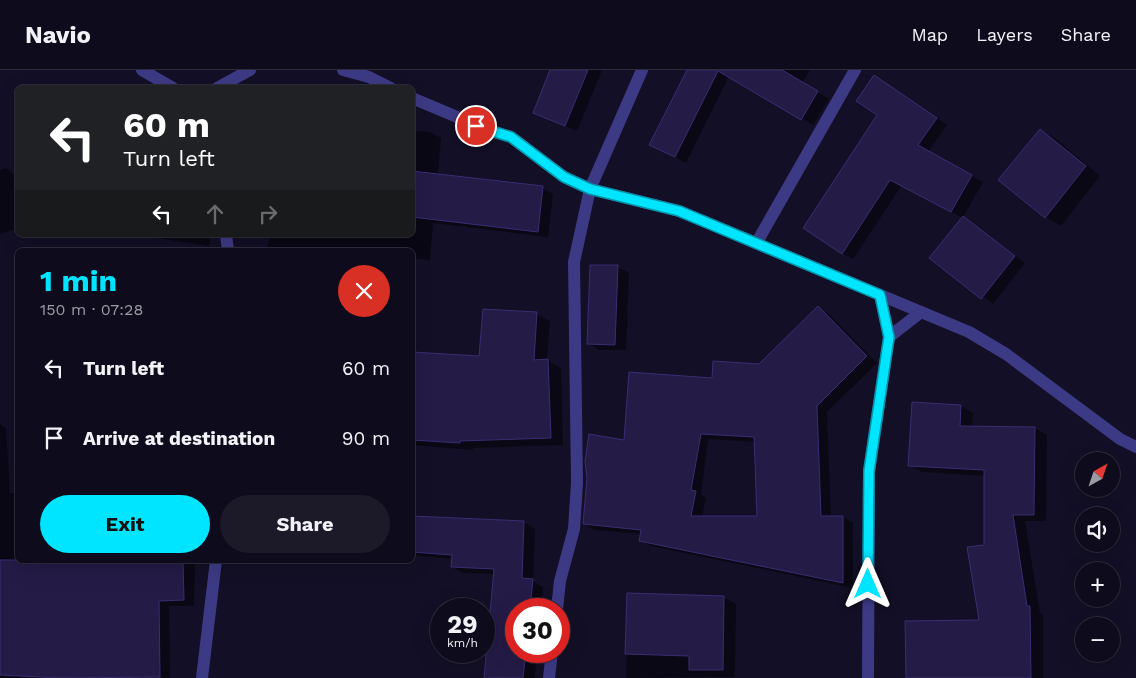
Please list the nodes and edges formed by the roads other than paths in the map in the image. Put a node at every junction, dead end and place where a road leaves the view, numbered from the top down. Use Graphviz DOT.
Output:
graph roads {
  1 [pos="142,70"];
  2 [pos="250,70"];
  3 [pos="343,70"];
  4 [pos="642,70"];
  5 [pos="855,70"];
  6 [pos="168,85"];
  7 [pos="222,85"];
  8 [pos="385,85"];
  9 [pos="415,99"];
  10 [pos="590,189"];
  11 [pos="756,242"];
  12 [pos="880,295"];
  13 [pos="922,312"];
  14 [pos="889,337"];
  15 [pos="1136,447"];
  16 [pos="216,563"];
  17 [pos="558,598"];
  18 [pos="551,663"];
  19 [pos="202,678"];
  20 [pos="549,678"];
  21 [pos="868,678"];
  1 -- 6 [label="street"];
  2 -- 7 [label="street"];
  3 -- 8 [label="street"];
  4 -- 10 [label="street"];
  5 -- 11 [label="street"];
  9 -- 10 [label="street"];
  10 -- 11 [label="street"];
  10 -- 17 [label="street"];
  11 -- 12 [label="street"];
  12 -- 13 [label="street"];
  12 -- 14 [label="street"];
  13 -- 14 [label="street"];
  13 -- 15 [label="street"];
  14 -- 21 [label="street"];
  16 -- 19 [label="street"];
  18 -- 20 [label="street"];
}
